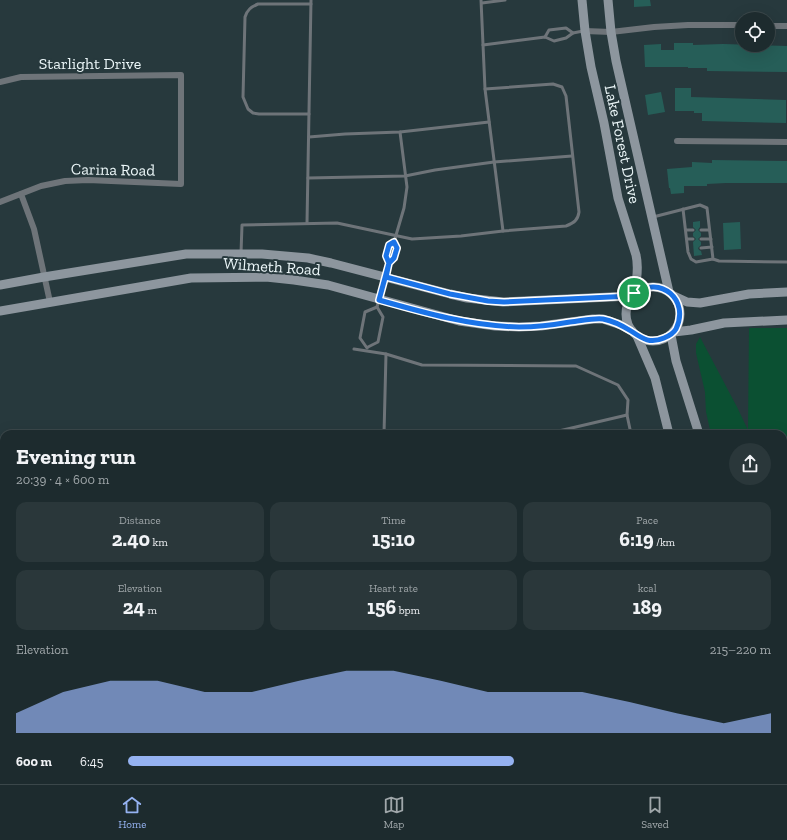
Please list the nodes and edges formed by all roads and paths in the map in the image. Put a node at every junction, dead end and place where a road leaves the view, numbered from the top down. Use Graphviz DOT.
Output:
graph roads {
  1 [pos="311,0"];
  2 [pos="505,0"];
  3 [pos="582,0"];
  4 [pos="608,0"];
  5 [pos="482,1"];
  6 [pos="311,4"];
  7 [pos="735,26"];
  8 [pos="775,26"];
  9 [pos="787,26"];
  10 [pos="585,31"];
  11 [pos="611,32"];
  12 [pos="573,33"];
  13 [pos="545,37"];
  14 [pos="483,45"];
  15 [pos="0,82"];
  16 [pos="485,89"];
  17 [pos="309,114"];
  18 [pos="489,122"];
  19 [pos="400,132"];
  20 [pos="309,137"];
  21 [pos="677,141"];
  22 [pos="787,142"];
  23 [pos="572,156"];
  24 [pos="494,162"];
  25 [pos="406,176"];
  26 [pos="308,178"];
  27 [pos="181,184"];
  28 [pos="22,194"];
  29 [pos="0,202"];
  30 [pos="683,209"];
  31 [pos="652,217"];
  32 [pos="307,223"];
  33 [pos="503,230"];
  34 [pos="686,230"];
  35 [pos="693,230"];
  36 [pos="700,230"];
  37 [pos="709,230"];
  38 [pos="396,236"];
  39 [pos="687,239"];
  40 [pos="693,239"];
  41 [pos="701,239"];
  42 [pos="711,239"];
  43 [pos="394,242"];
  44 [pos="688,248"];
  45 [pos="694,248"];
  46 [pos="701,248"];
  47 [pos="712,248"];
  48 [pos="241,253"];
  49 [pos="713,259"];
  50 [pos="787,262"];
  51 [pos="389,263"];
  52 [pos="44,277"];
  53 [pos="386,277"];
  54 [pos="0,285"];
  55 [pos="787,292"];
  56 [pos="633,294"];
  57 [pos="671,294"];
  58 [pos="50,302"];
  59 [pos="378,303"];
  60 [pos="0,311"];
  61 [pos="787,320"];
  62 [pos="634,334"];
  63 [pos="672,334"];
  64 [pos="368,347"];
  65 [pos="354,349"];
  66 [pos="367,352"];
  67 [pos="386,354"];
  68 [pos="627,415"];
  69 [pos="384,430"];
  70 [pos="563,430"];
  71 [pos="630,430"];
  72 [pos="668,430"];
  73 [pos="698,430"];
  1 -- 6 [label="lane"];
  2 -- 5 [label="lane"];
  3 -- 10 [label="street, Lake Forest Drive"];
  4 -- 11 [label="street, Lake Forest Drive"];
  5 -- 14 [label="lane"];
  6 -- 17 [label="lane"];
  6 -- 17 [label="lane"];
  7 -- 11 [label="street"];
  8 -- 9 [label="street"];
  10 -- 11 [label="street"];
  10 -- 12 [label="lane"];
  10 -- 56 [label="street, Lake Forest Drive"];
  11 -- 31 [label="street, Lake Forest Drive"];
  12 -- 13 [label="lane"];
  12 -- 13 [label="lane"];
  13 -- 14 [label="lane"];
  14 -- 16 [label="lane"];
  15 -- 27 [label="street, Starlight Drive"];
  16 -- 18 [label="lane"];
  16 -- 23 [label="lane"];
  17 -- 20 [label="lane"];
  18 -- 19 [label="lane"];
  18 -- 24 [label="lane"];
  19 -- 20 [label="lane"];
  19 -- 25 [label="lane"];
  20 -- 26 [label="lane"];
  21 -- 22 [label="street"];
  23 -- 24 [label="lane"];
  23 -- 33 [label="lane"];
  24 -- 25 [label="lane"];
  24 -- 33 [label="lane"];
  25 -- 26 [label="lane"];
  25 -- 38 [label="lane"];
  26 -- 32 [label="lane"];
  27 -- 28 [label="street, Carina Road"];
  28 -- 29 [label="street, Carina Road"];
  28 -- 52 [label="street"];
  30 -- 31 [label="lane"];
  30 -- 34 [label="lane"];
  30 -- 37 [label="lane"];
  31 -- 57 [label="street, Lake Forest Drive"];
  32 -- 38 [label="lane"];
  32 -- 48 [label="lane"];
  33 -- 38 [label="lane"];
  34 -- 35 [label="lane"];
  34 -- 39 [label="lane"];
  36 -- 37 [label="lane"];
  37 -- 42 [label="lane"];
  38 -- 43 [label="lane"];
  39 -- 40 [label="lane"];
  39 -- 44 [label="lane"];
  41 -- 42 [label="lane"];
  42 -- 47 [label="lane"];
  43 -- 51 [label="lane"];
  43 -- 51 [label="lane"];
  44 -- 45 [label="lane"];
  44 -- 49 [label="lane"];
  46 -- 47 [label="lane"];
  47 -- 49 [label="lane"];
  48 -- 52 [label="street, Wilmeth Road"];
  48 -- 53 [label="street, Wilmeth Road"];
  49 -- 50 [label="lane"];
  51 -- 53 [label="lane"];
  52 -- 54 [label="street, Wilmeth Road"];
  52 -- 58 [label="street"];
  53 -- 56 [label="street, Wilmeth Road"];
  53 -- 59 [label="lane"];
  55 -- 57 [label="street"];
  56 -- 57 [label="street"];
  56 -- 62 [label="street"];
  57 -- 63 [label="street"];
  58 -- 59 [label="street, Wilmeth Road"];
  58 -- 60 [label="street, Wilmeth Road"];
  59 -- 62 [label="street, Wilmeth Road"];
  59 -- 64 [label="lane"];
  59 -- 64 [label="lane"];
  61 -- 63 [label="street"];
  62 -- 63 [label="street"];
  62 -- 72 [label="street"];
  63 -- 73 [label="street"];
  64 -- 66 [label="lane"];
  65 -- 66 [label="lane"];
  66 -- 67 [label="lane"];
  67 -- 68 [label="lane"];
  67 -- 69 [label="lane"];
  68 -- 70 [label="lane"];
  68 -- 71 [label="lane"];
}
